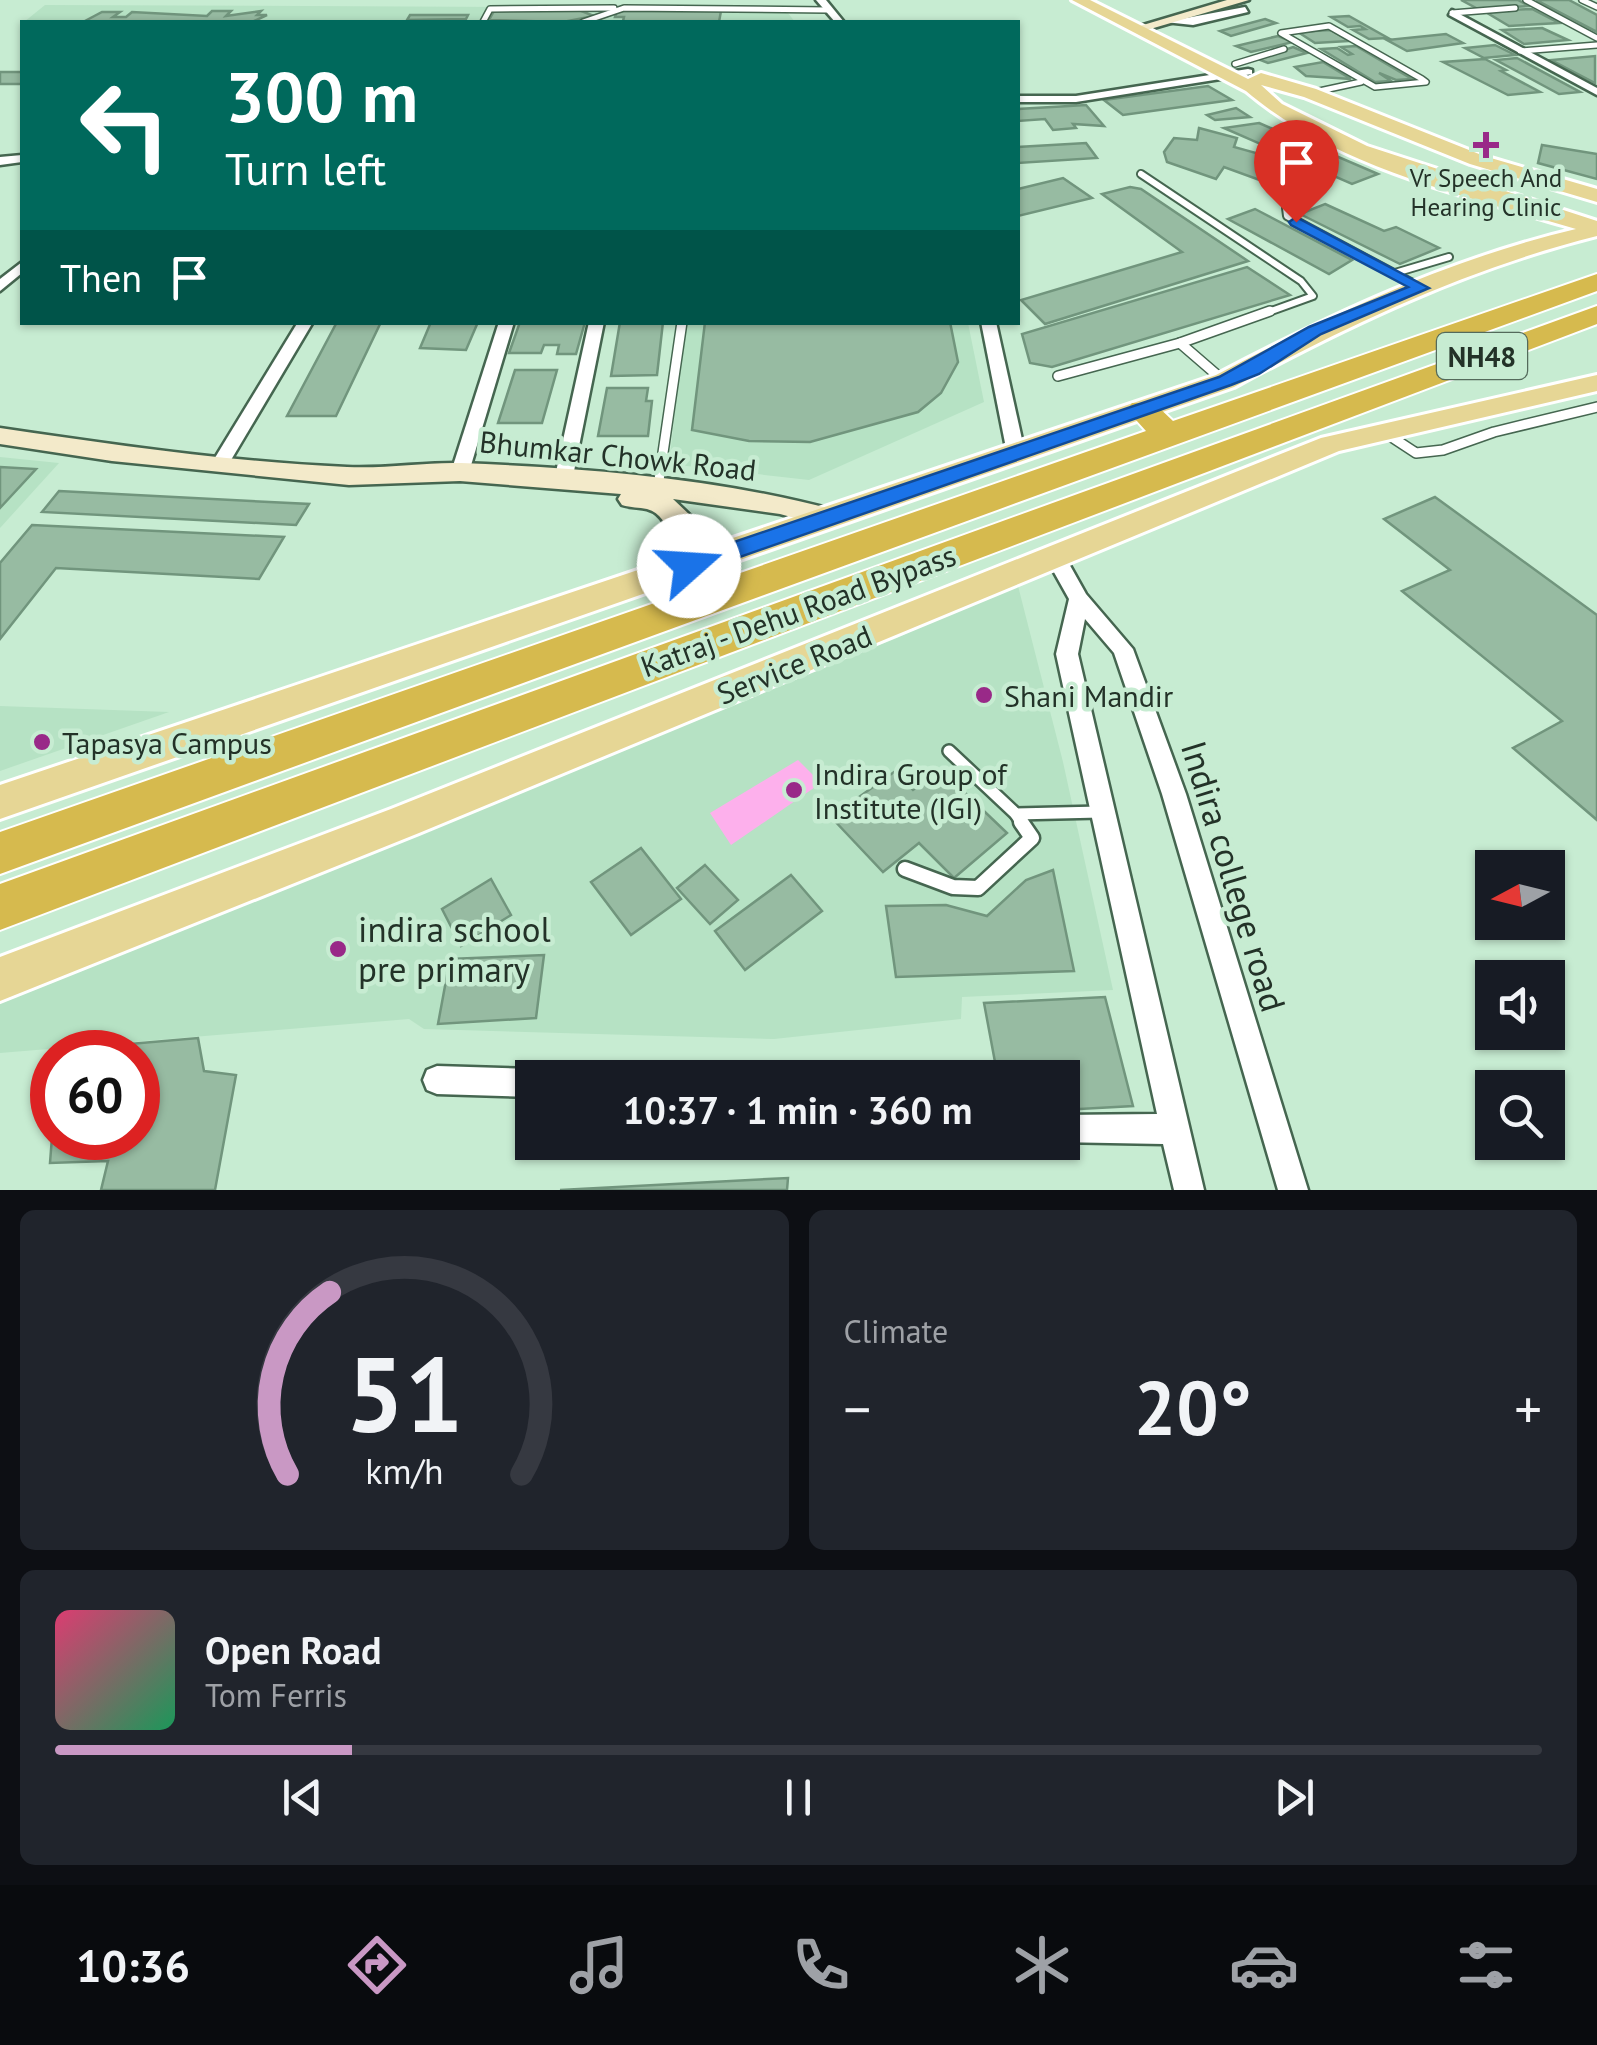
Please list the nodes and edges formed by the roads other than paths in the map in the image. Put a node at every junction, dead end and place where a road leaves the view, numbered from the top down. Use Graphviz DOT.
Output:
graph roads {
  1 [pos="822,0"];
  2 [pos="1080,0"];
  3 [pos="1101,0"];
  4 [pos="1205,0"];
  5 [pos="1526,0"];
  6 [pos="1582,0"];
  7 [pos="1244,5"];
  8 [pos="1597,7"];
  9 [pos="628,8"];
  10 [pos="1516,8"];
  11 [pos="828,10"];
  12 [pos="796,12"];
  13 [pos="1452,13"];
  14 [pos="484,20"];
  15 [pos="589,20"];
  16 [pos="801,20"];
  17 [pos="838,20"];
  18 [pos="1147,24"];
  19 [pos="1597,42"];
  20 [pos="1284,50"];
  21 [pos="1520,51"];
  22 [pos="1245,75"];
  23 [pos="1361,82"];
  24 [pos="1597,92"];
  25 [pos="1310,93"];
  26 [pos="1020,99"];
  27 [pos="1141,174"];
  28 [pos="1597,196"];
  29 [pos="1497,198"];
  30 [pos="1304,202"];
  31 [pos="1597,206"];
  32 [pos="1597,216"];
  33 [pos="1597,229"];
  34 [pos="1535,245"];
  35 [pos="20,253"];
  36 [pos="1449,257"];
  37 [pos="20,268"];
  38 [pos="0,272"];
  39 [pos="1407,280"];
  40 [pos="1597,282"];
  41 [pos="0,287"];
  42 [pos="1597,314"];
  43 [pos="304,325"];
  44 [pos="506,325"];
  45 [pos="595,325"];
  46 [pos="682,325"];
  47 [pos="989,325"];
  48 [pos="1180,343"];
  49 [pos="1058,376"];
  50 [pos="1225,381"];
  51 [pos="1597,383"];
  52 [pos="1597,407"];
  53 [pos="1156,422"];
  54 [pos="1384,431"];
  55 [pos="0,436"];
  56 [pos="1016,453"];
  57 [pos="222,462"];
  58 [pos="460,472"];
  59 [pos="400,476"];
  60 [pos="563,481"];
  61 [pos="658,495"];
  62 [pos="828,518"];
  63 [pos="1056,558"];
  64 [pos="689,566"];
  65 [pos="1078,599"];
  66 [pos="948,751"];
  67 [pos="0,802"];
  68 [pos="1101,812"];
  69 [pos="1016,814"];
  70 [pos="0,853"];
  71 [pos="905,869"];
  72 [pos="0,907"];
  73 [pos="0,979"];
  74 [pos="437,1080"];
  75 [pos="515,1082"];
  76 [pos="1175,1129"];
  77 [pos="1080,1130"];
  78 [pos="1189,1190"];
  79 [pos="1293,1190"];
  1 -- 11 [label="street"];
  2 -- 18 [label="main road"];
  3 -- 18 [label="main road"];
  4 -- 18 [label="street"];
  5 -- 19 [label="lane"];
  6 -- 8 [label="lane"];
  7 -- 18 [label="street"];
  9 -- 12 [label="lane"];
  9 -- 14 [label="lane"];
  9 -- 15 [label="lane"];
  10 -- 13 [label="lane"];
  11 -- 12 [label="lane"];
  11 -- 17 [label="street"];
  12 -- 16 [label="lane"];
  13 -- 21 [label="street"];
  18 -- 22 [label="main road"];
  19 -- 21 [label="lane"];
  20 -- 22 [label="lane"];
  21 -- 24 [label="street"];
  22 -- 25 [label="main road"];
  22 -- 26 [label="street"];
  22 -- 29 [label="main road"];
  22 -- 31 [label="main road"];
  22 -- 32 [label="main road"];
  23 -- 23 [label="lane"];
  23 -- 25 [label="lane"];
  25 -- 28 [label="main road"];
  27 -- 48 [label="lane"];
  29 -- 33 [label="main road"];
  29 -- 34 [label="main road"];
  30 -- 39 [label="lane"];
  33 -- 34 [label="main road"];
  34 -- 39 [label="main road"];
  35 -- 38 [label="street"];
  36 -- 39 [label="lane"];
  37 -- 41 [label="street"];
  39 -- 50 [label="main road"];
  40 -- 53 [label="highway, Katraj - Dehu Road Bypass / NH48"];
  42 -- 72 [label="highway, Katraj - Dehu Road Bypass / NH48"];
  43 -- 57 [label="street"];
  44 -- 58 [label="street"];
  45 -- 60 [label="street"];
  46 -- 61 [label="lane"];
  47 -- 56 [label="street"];
  48 -- 49 [label="lane"];
  48 -- 50 [label="lane"];
  50 -- 53 [label="main road"];
  51 -- 54 [label="main road, Service Road"];
  52 -- 54 [label="lane"];
  53 -- 56 [label="main road"];
  53 -- 70 [label="highway, Katraj - Dehu Road Bypass / NH48"];
  54 -- 63 [label="main road, Service Road"];
  55 -- 57 [label="street, Bhumkar Chowk Road"];
  56 -- 62 [label="main road"];
  57 -- 59 [label="street, Bhumkar Chowk Road"];
  58 -- 59 [label="street, Bhumkar Chowk Road"];
  58 -- 60 [label="street, Bhumkar Chowk Road"];
  59 -- 61 [label="street, Bhumkar Chowk Road"];
  60 -- 61 [label="street, Bhumkar Chowk Road"];
  61 -- 62 [label="street, Bhumkar Chowk Road"];
  61 -- 64 [label="street, Bhumkar Chowk Road"];
  62 -- 64 [label="main road"];
  63 -- 65 [label="street, Indira college road"];
  63 -- 73 [label="main road, Service Road"];
  64 -- 67 [label="main road"];
  65 -- 68 [label="street"];
  65 -- 79 [label="street, Indira college road"];
  66 -- 69 [label="lane"];
  68 -- 69 [label="lane"];
  68 -- 76 [label="street"];
  69 -- 71 [label="lane"];
  74 -- 75 [label="street"];
  76 -- 77 [label="street"];
  76 -- 78 [label="street"];
}
